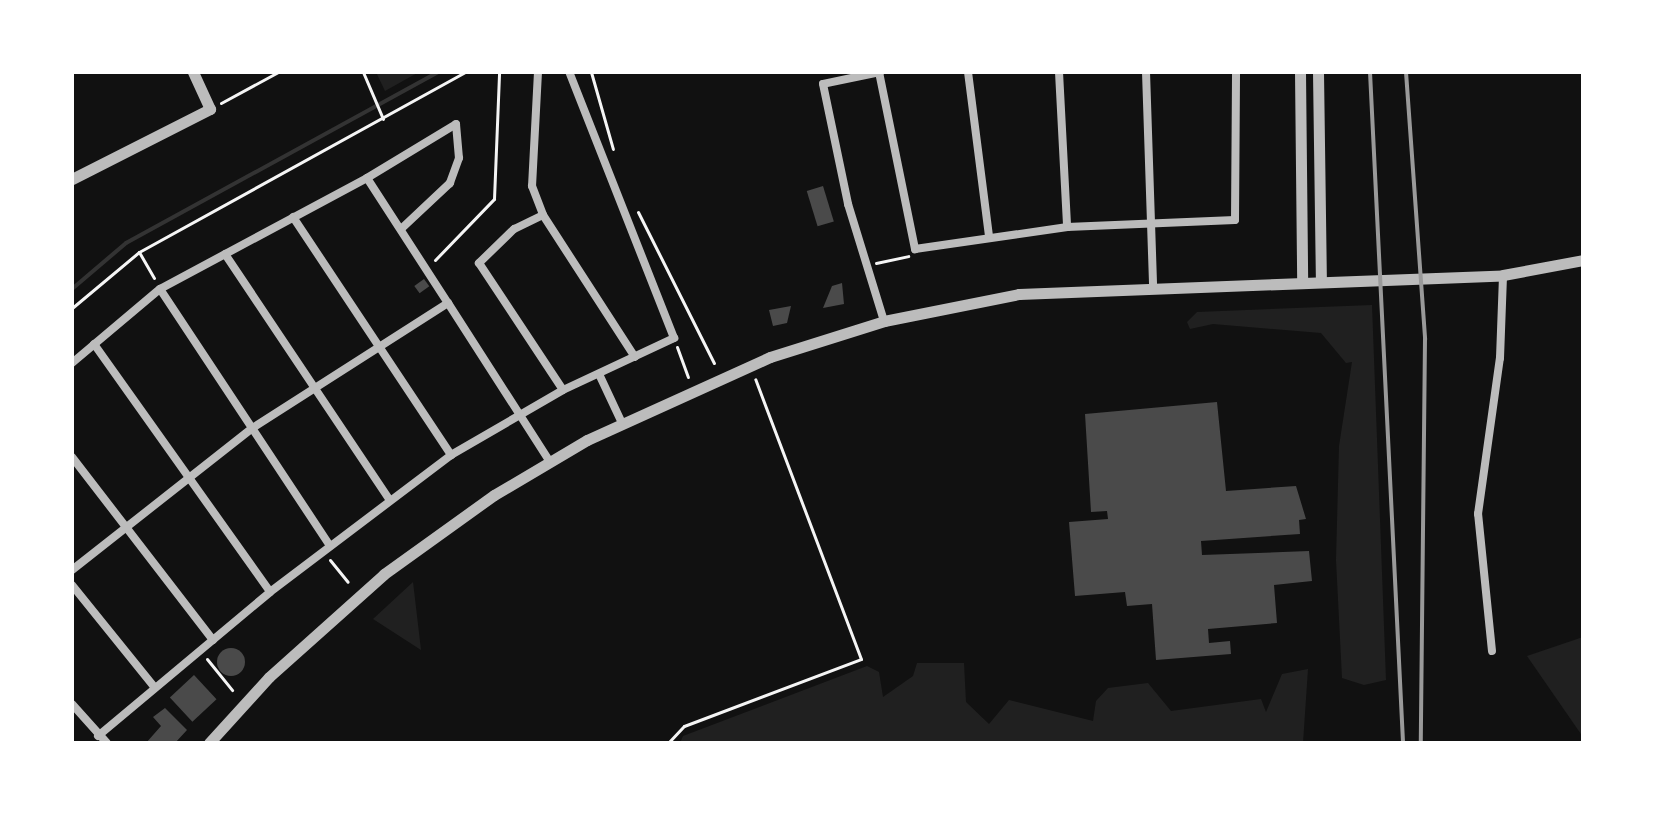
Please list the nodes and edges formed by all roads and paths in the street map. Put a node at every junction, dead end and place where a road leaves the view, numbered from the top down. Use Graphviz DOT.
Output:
graph roads {
  1 [pos="193,72"];
  2 [pos="278,72"];
  3 [pos="363,72"];
  4 [pos="465,72"];
  5 [pos="499,72"];
  6 [pos="538,72"];
  7 [pos="569,72"];
  8 [pos="591,72"];
  9 [pos="821,72"];
  10 [pos="879,72"];
  11 [pos="968,72"];
  12 [pos="1059,72"];
  13 [pos="1146,72"];
  14 [pos="1236,72"];
  15 [pos="1300,72"];
  16 [pos="1318,72"];
  17 [pos="823,84"];
  18 [pos="210,109"];
  19 [pos="383,119"];
  20 [pos="614,151"];
  21 [pos="367,178"];
  22 [pos="72,179"];
  23 [pos="634,205"];
  24 [pos="543,215"];
  25 [pos="293,217"];
  26 [pos="1149,222"];
  27 [pos="1067,227"];
  28 [pos="401,229"];
  29 [pos="989,236"];
  30 [pos="915,249"];
  31 [pos="139,252"];
  32 [pos="225,254"];
  33 [pos="1583,260"];
  34 [pos="866,265"];
  35 [pos="427,268"];
  36 [pos="1503,275"];
  37 [pos="1302,280"];
  38 [pos="1321,280"];
  39 [pos="1153,286"];
  40 [pos="160,289"];
  41 [pos="448,303"];
  42 [pos="72,308"];
  43 [pos="884,321"];
  44 [pos="674,338"];
  45 [pos="94,344"];
  46 [pos="381,344"];
  47 [pos="635,357"];
  48 [pos="72,363"];
  49 [pos="714,363"];
  50 [pos="599,374"];
  51 [pos="688,377"];
  52 [pos="755,379"];
  53 [pos="317,387"];
  54 [pos="563,390"];
  55 [pos="521,413"];
  56 [pos="622,423"];
  57 [pos="251,429"];
  58 [pos="451,455"];
  59 [pos="72,457"];
  60 [pos="550,462"];
  61 [pos="188,478"];
  62 [pos="389,499"];
  63 [pos="126,528"];
  64 [pos="327,548"];
  65 [pos="72,570"];
  66 [pos="348,582"];
  67 [pos="72,585"];
  68 [pos="270,592"];
  69 [pos="213,640"];
  70 [pos="200,650"];
  71 [pos="1492,651"];
  72 [pos="155,688"];
  73 [pos="232,690"];
  74 [pos="72,704"];
  75 [pos="98,736"];
  76 [pos="107,743"];
  77 [pos="209,743"];
  78 [pos="668,743"];
  1 -- 18 [label="street"];
  2 -- 18 [label="path"];
  3 -- 19 [label="path"];
  4 -- 19 [label="path"];
  5 -- 35 [label="path"];
  6 -- 24 [label="street"];
  7 -- 44 [label="street"];
  8 -- 20 [label="path"];
  9 -- 17 [label="street"];
  10 -- 17 [label="street"];
  10 -- 30 [label="street"];
  11 -- 29 [label="street"];
  12 -- 27 [label="street"];
  13 -- 26 [label="street"];
  14 -- 26 [label="street"];
  15 -- 37 [label="street"];
  16 -- 38 [label="street"];
  17 -- 34 [label="street"];
  18 -- 22 [label="street"];
  19 -- 31 [label="path"];
  21 -- 25 [label="street"];
  21 -- 28 [label="street"];
  21 -- 28 [label="street"];
  23 -- 49 [label="path"];
  24 -- 47 [label="street"];
  24 -- 54 [label="street"];
  25 -- 32 [label="street"];
  25 -- 46 [label="street"];
  26 -- 27 [label="street"];
  26 -- 39 [label="street"];
  27 -- 29 [label="street"];
  28 -- 35 [label="street"];
  29 -- 30 [label="street"];
  30 -- 34 [label="path"];
  31 -- 40 [label="path"];
  31 -- 42 [label="path"];
  32 -- 40 [label="street"];
  32 -- 53 [label="street"];
  33 -- 36 [label="street"];
  34 -- 43 [label="street"];
  35 -- 41 [label="street"];
  36 -- 38 [label="street"];
  36 -- 71 [label="street"];
  37 -- 38 [label="street"];
  37 -- 39 [label="street"];
  39 -- 43 [label="street"];
  40 -- 45 [label="street"];
  40 -- 57 [label="street"];
  41 -- 46 [label="street"];
  41 -- 55 [label="street"];
  43 -- 56 [label="street"];
  44 -- 47 [label="street"];
  44 -- 51 [label="path"];
  45 -- 48 [label="street"];
  45 -- 61 [label="street"];
  46 -- 53 [label="street"];
  46 -- 58 [label="street"];
  47 -- 50 [label="street"];
  50 -- 54 [label="street"];
  50 -- 56 [label="street"];
  52 -- 78 [label="path"];
  53 -- 57 [label="street"];
  53 -- 62 [label="street"];
  54 -- 55 [label="street"];
  55 -- 58 [label="street"];
  55 -- 60 [label="street"];
  56 -- 60 [label="street"];
  57 -- 61 [label="street"];
  57 -- 64 [label="street"];
  58 -- 62 [label="street"];
  59 -- 63 [label="street"];
  60 -- 77 [label="street"];
  61 -- 63 [label="street"];
  61 -- 68 [label="street"];
  62 -- 64 [label="street"];
  63 -- 65 [label="street"];
  63 -- 69 [label="street"];
  64 -- 66 [label="path"];
  64 -- 68 [label="street"];
  67 -- 72 [label="street"];
  68 -- 69 [label="street"];
  69 -- 70 [label="street"];
  70 -- 72 [label="street"];
  70 -- 73 [label="path"];
  72 -- 75 [label="street"];
  74 -- 75 [label="street"];
  75 -- 76 [label="street"];
}
